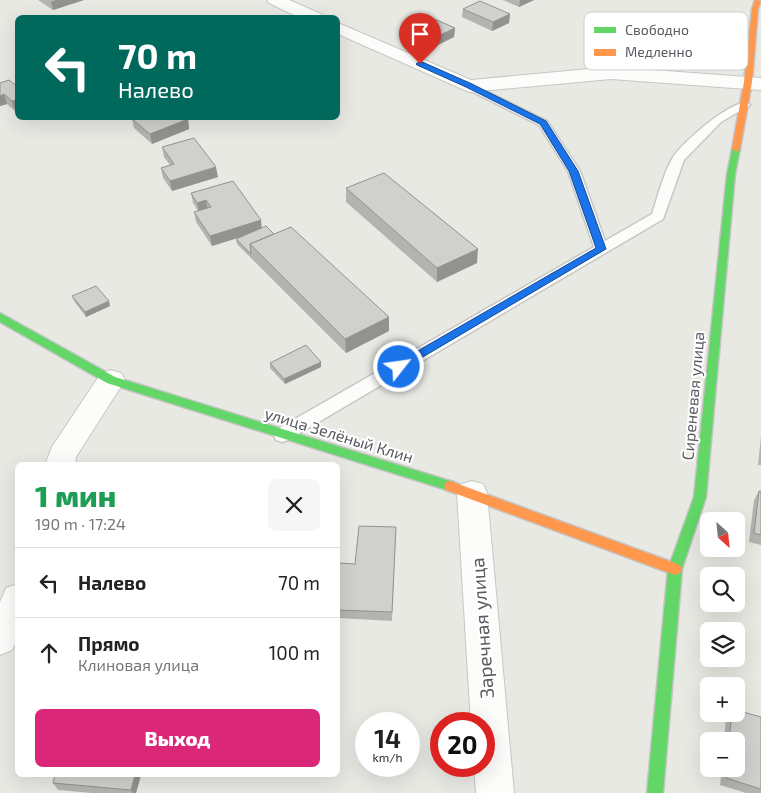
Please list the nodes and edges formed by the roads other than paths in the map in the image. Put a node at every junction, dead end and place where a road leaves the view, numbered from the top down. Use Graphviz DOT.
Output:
graph roads {
  1 [pos="275,0"];
  2 [pos="758,0"];
  3 [pos="308,15"];
  4 [pos="340,29"];
  5 [pos="755,83"];
  6 [pos="469,86"];
  7 [pos="744,105"];
  8 [pos="601,249"];
  9 [pos="0,317"];
  10 [pos="111,380"];
  11 [pos="282,435"];
  12 [pos="61,462"];
  13 [pos="472,493"];
  14 [pos="675,569"];
  15 [pos="15,606"];
  16 [pos="0,639"];
  17 [pos="501,790"];
  18 [pos="655,793"];
  1 -- 3 [label="street"];
  2 -- 5 [label="street, Сиреневая улица"];
  4 -- 6 [label="street"];
  5 -- 6 [label="street"];
  5 -- 7 [label="street, Сиреневая улица"];
  6 -- 8 [label="lane"];
  7 -- 8 [label="lane"];
  7 -- 14 [label="street, Сиреневая улица"];
  8 -- 11 [label="lane"];
  9 -- 10 [label="street, улица Зелёный Клин"];
  10 -- 11 [label="street, улица Зелёный Клин"];
  10 -- 12 [label="street"];
  11 -- 13 [label="street, улица Зелёный Клин"];
  13 -- 14 [label="street, улица Зелёный Клин"];
  13 -- 17 [label="street, Заречная улица"];
  14 -- 18 [label="street, Сиреневая улица"];
  15 -- 16 [label="street"];
}
